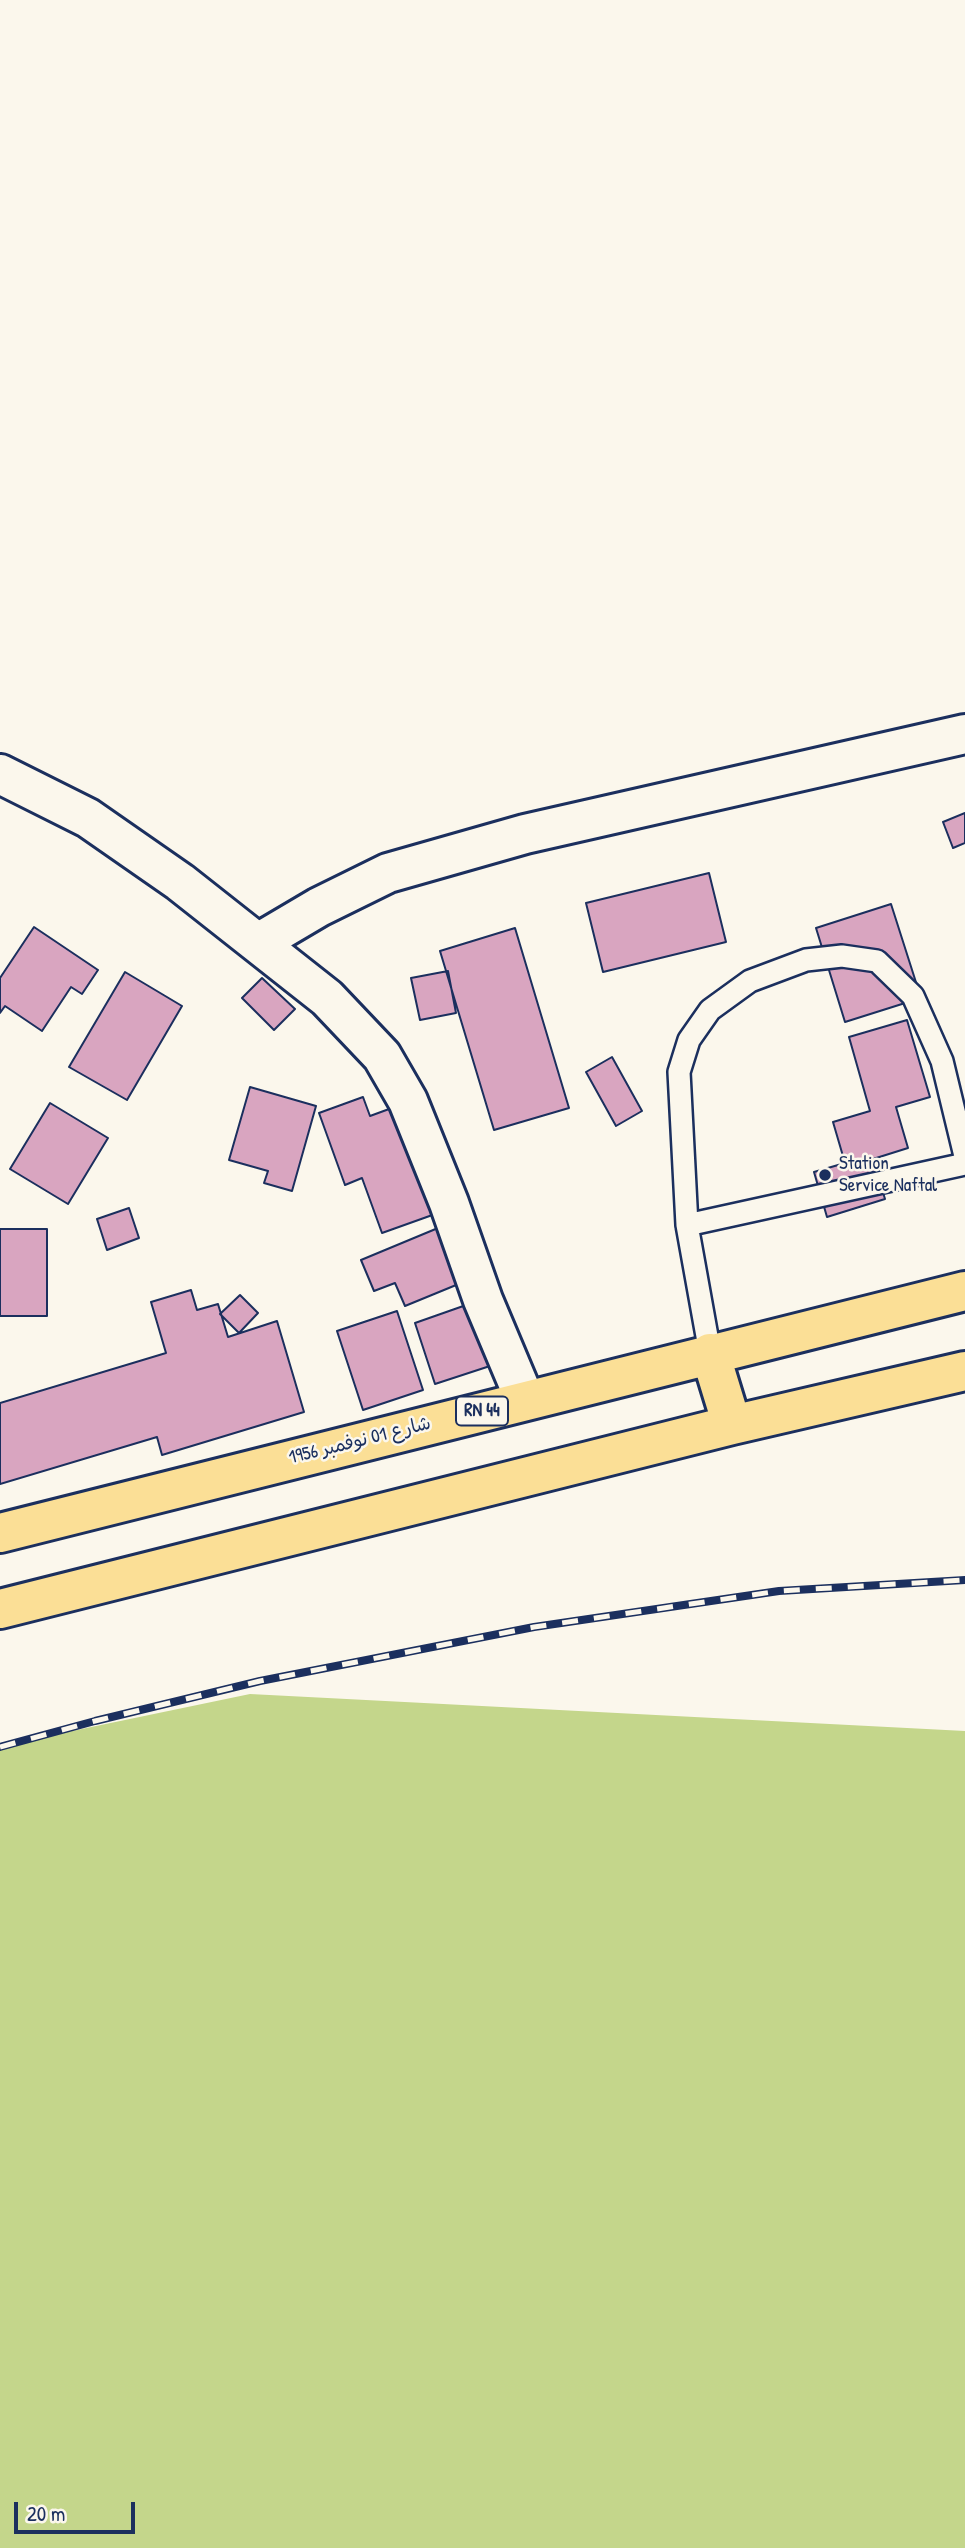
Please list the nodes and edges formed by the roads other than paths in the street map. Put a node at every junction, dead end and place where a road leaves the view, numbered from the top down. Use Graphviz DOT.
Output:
graph roads {
  1 [pos="965,734"];
  2 [pos="0,774"];
  3 [pos="258,943"];
  4 [pos="965,1156"];
  5 [pos="965,1164"];
  6 [pos="687,1225"];
  7 [pos="965,1291"];
  8 [pos="710,1353"];
  9 [pos="965,1371"];
  10 [pos="525,1400"];
  11 [pos="732,1425"];
  12 [pos="0,1533"];
  13 [pos="0,1609"];
  1 -- 3 [label="street"];
  2 -- 3 [label="street"];
  3 -- 10 [label="street"];
  4 -- 6 [label="lane"];
  5 -- 6 [label="lane"];
  6 -- 8 [label="lane"];
  7 -- 8 [label="main road, شارع 01 نوفمبر 1956 / RN 44"];
  8 -- 10 [label="main road, شارع 01 نوفمبر 1956 / RN 44"];
  8 -- 11 [label="main road"];
  9 -- 11 [label="main road"];
  10 -- 12 [label="main road, شارع 01 نوفمبر 1956 / RN 44"];
  11 -- 13 [label="main road"];
}
